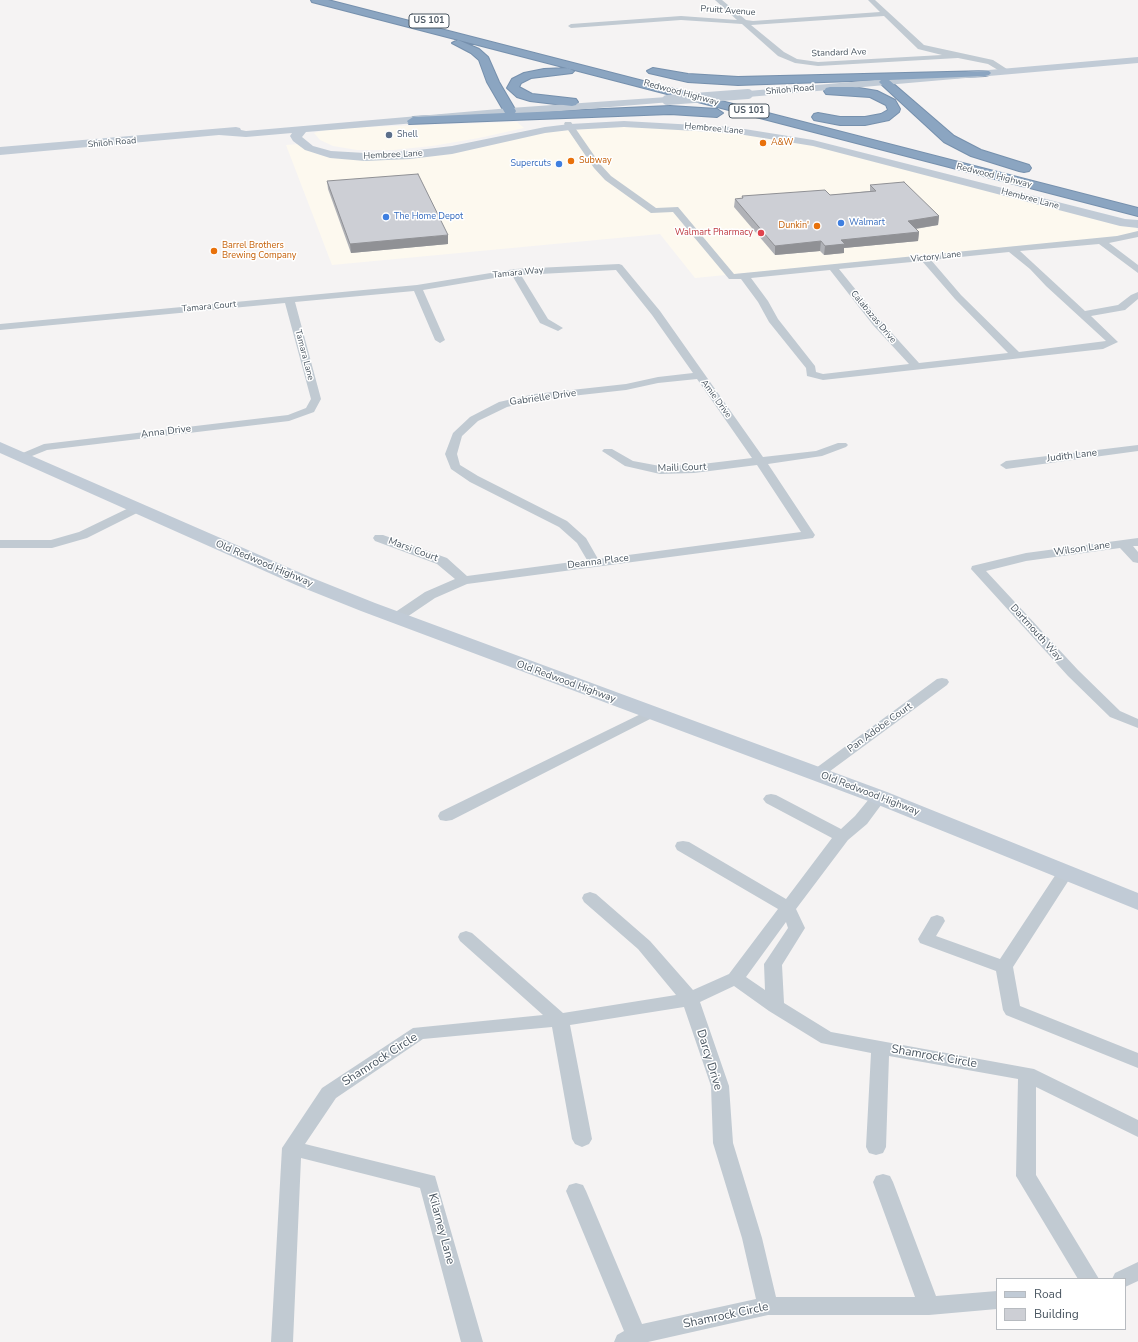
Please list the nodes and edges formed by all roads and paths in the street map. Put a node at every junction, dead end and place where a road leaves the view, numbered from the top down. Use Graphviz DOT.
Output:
graph roads {
  1 [pos="316,0"];
  2 [pos="346,0"];
  3 [pos="718,0"];
  4 [pos="871,0"];
  5 [pos="360,11"];
  6 [pos="884,14"];
  7 [pos="743,23"];
  8 [pos="571,26"];
  9 [pos="517,44"];
  10 [pos="958,56"];
  11 [pos="1138,60"];
  12 [pos="611,63"];
  13 [pos="642,69"];
  14 [pos="1006,71"];
  15 [pos="985,73"];
  16 [pos="923,78"];
  17 [pos="885,82"];
  18 [pos="786,91"];
  19 [pos="896,92"];
  20 [pos="682,93"];
  21 [pos="745,98"];
  22 [pos="637,102"];
  23 [pos="510,111"];
  24 [pos="441,117"];
  25 [pos="413,121"];
  26 [pos="569,126"];
  27 [pos="300,128"];
  28 [pos="498,136"];
  29 [pos="452,150"];
  30 [pos="0,151"];
  31 [pos="931,159"];
  32 [pos="1036,171"];
  33 [pos="1074,182"];
  34 [pos="1133,202"];
  35 [pos="1138,224"];
  36 [pos="1101,241"];
  37 [pos="1012,250"];
  38 [pos="924,258"];
  39 [pos="619,267"];
  40 [pos="832,267"];
  41 [pos="1138,270"];
  42 [pos="515,272"];
  43 [pos="744,276"];
  44 [pos="417,288"];
  45 [pos="1138,295"];
  46 [pos="290,300"];
  47 [pos="1083,314"];
  48 [pos="0,327"];
  49 [pos="558,328"];
  50 [pos="440,340"];
  51 [pos="1016,356"];
  52 [pos="916,366"];
  53 [pos="700,376"];
  54 [pos="310,410"];
  55 [pos="842,444"];
  56 [pos="0,447"];
  57 [pos="1138,448"];
  58 [pos="608,451"];
  59 [pos="22,457"];
  60 [pos="760,461"];
  61 [pos="1006,465"];
  62 [pos="137,508"];
  63 [pos="809,535"];
  64 [pos="380,538"];
  65 [pos="1138,542"];
  66 [pos="0,544"];
  67 [pos="1123,544"];
  68 [pos="1026,557"];
  69 [pos="1138,559"];
  70 [pos="594,562"];
  71 [pos="464,580"];
  72 [pos="396,618"];
  73 [pos="942,682"];
  74 [pos="651,713"];
  75 [pos="1138,724"];
  76 [pos="817,774"];
  77 [pos="879,797"];
  78 [pos="771,799"];
  79 [pos="446,816"];
  80 [pos="842,836"];
  81 [pos="683,846"];
  82 [pos="1066,872"];
  83 [pos="590,898"];
  84 [pos="1138,902"];
  85 [pos="787,907"];
  86 [pos="937,921"];
  87 [pos="466,937"];
  88 [pos="1004,967"];
  89 [pos="735,978"];
  90 [pos="690,999"];
  91 [pos="775,1006"];
  92 [pos="560,1020"];
  93 [pos="880,1047"];
  94 [pos="1138,1061"];
  95 [pos="1026,1074"];
  96 [pos="1138,1129"];
  97 [pos="582,1139"];
  98 [pos="876,1147"];
  99 [pos="292,1148"];
  100 [pos="883,1182"];
  101 [pos="576,1191"];
  102 [pos="1138,1271"];
  103 [pos="1088,1278"];
  104 [pos="1124,1278"];
  105 [pos="996,1300"];
  106 [pos="768,1306"];
  107 [pos="929,1306"];
  108 [pos="631,1338"];
  109 [pos="282,1342"];
  110 [pos="472,1342"];
  1 -- 5 [label="highway, Redwood Highway / US 101"];
  2 -- 9 [label="highway, Redwood Highway / US 101"];
  3 -- 7 [label="street, Standard Ave"];
  4 -- 6 [label="street"];
  5 -- 20 [label="highway, Redwood Highway / US 101"];
  5 -- 23 [label="highway"];
  6 -- 7 [label="street, Pruitt Avenue"];
  6 -- 10 [label="street"];
  7 -- 8 [label="street, Pruitt Avenue"];
  7 -- 10 [label="street, Standard Ave"];
  9 -- 12 [label="highway"];
  9 -- 21 [label="highway, Redwood Highway / US 101"];
  10 -- 14 [label="street"];
  11 -- 14 [label="main road, Shiloh Road"];
  13 -- 15 [label="highway"];
  14 -- 15 [label="main road, Shiloh Road"];
  15 -- 16 [label="main road, Shiloh Road"];
  16 -- 17 [label="main road, Shiloh Road"];
  16 -- 19 [label="highway"];
  17 -- 18 [label="main road, Shiloh Road"];
  17 -- 19 [label="highway"];
  18 -- 21 [label="main road, Shiloh Road"];
  18 -- 21 [label="highway"];
  19 -- 32 [label="highway"];
  20 -- 22 [label="highway"];
  20 -- 31 [label="highway, Redwood Highway / US 101"];
  21 -- 22 [label="main road, Shiloh Road, bridge"];
  21 -- 34 [label="highway, Redwood Highway / US 101"];
  22 -- 23 [label="main road, Shiloh Road"];
  23 -- 24 [label="main road, Shiloh Road"];
  24 -- 25 [label="main road, Shiloh Road"];
  24 -- 27 [label="main road, Shiloh Road"];
  25 -- 27 [label="main road, Shiloh Road"];
  25 -- 31 [label="highway"];
  26 -- 28 [label="main road, Hembree Lane"];
  26 -- 29 [label="main road, Hembree Lane"];
  26 -- 35 [label="main road, Hembree Lane"];
  26 -- 43 [label="street, Victory Lane"];
  27 -- 28 [label="main road, Hembree Lane"];
  27 -- 29 [label="main road, Hembree Lane"];
  27 -- 30 [label="main road, Shiloh Road"];
  28 -- 29 [label="main road"];
  31 -- 35 [label="highway, Redwood Highway / US 101"];
  33 -- 34 [label="highway"];
  35 -- 36 [label="street, Victory Lane"];
  36 -- 37 [label="street, Victory Lane"];
  36 -- 41 [label="street"];
  37 -- 38 [label="street, Victory Lane"];
  37 -- 47 [label="street"];
  38 -- 40 [label="street, Victory Lane"];
  38 -- 51 [label="street"];
  39 -- 42 [label="street, Tamara Way"];
  39 -- 53 [label="street, Amie Drive"];
  40 -- 43 [label="street, Victory Lane"];
  40 -- 52 [label="street, Calabazas Drive"];
  42 -- 44 [label="street, Tamara Way"];
  42 -- 49 [label="street"];
  43 -- 52 [label="street"];
  44 -- 46 [label="street, Tamara Court"];
  44 -- 50 [label="street"];
  45 -- 47 [label="street"];
  46 -- 48 [label="street, Tamara Court"];
  46 -- 54 [label="street, Tamara Lane"];
  47 -- 51 [label="street"];
  51 -- 52 [label="street"];
  53 -- 60 [label="street, Amie Drive"];
  53 -- 70 [label="street, Gabrielle Drive"];
  54 -- 59 [label="street, Anna Drive"];
  55 -- 60 [label="street, Maili Court"];
  56 -- 59 [label="main road, Old Redwood Highway"];
  57 -- 61 [label="street, Judith Lane"];
  58 -- 60 [label="street, Maili Court"];
  59 -- 62 [label="main road, Old Redwood Highway"];
  60 -- 63 [label="street, Amie Drive"];
  62 -- 66 [label="street"];
  62 -- 72 [label="main road, Old Redwood Highway"];
  63 -- 70 [label="street, Deanna Place"];
  64 -- 71 [label="street, Marsi Court"];
  65 -- 67 [label="street, Wilson Lane"];
  67 -- 68 [label="street, Wilson Lane"];
  67 -- 69 [label="street"];
  68 -- 75 [label="street, Dartmouth Way"];
  70 -- 71 [label="street, Deanna Place"];
  71 -- 72 [label="street, Deanna Place"];
  72 -- 74 [label="main road, Old Redwood Highway"];
  73 -- 76 [label="street, Pan Adobe Court"];
  74 -- 76 [label="main road, Old Redwood Highway"];
  74 -- 79 [label="street"];
  76 -- 77 [label="main road, Old Redwood Highway"];
  77 -- 80 [label="street, Shamrock Circle"];
  77 -- 82 [label="main road, Old Redwood Highway"];
  78 -- 80 [label="street"];
  80 -- 85 [label="street, Shamrock Circle"];
  81 -- 85 [label="street"];
  82 -- 84 [label="main road, Old Redwood Highway"];
  82 -- 88 [label="street"];
  83 -- 90 [label="street, Darcy Drive"];
  85 -- 89 [label="street, Shamrock Circle"];
  85 -- 91 [label="street"];
  86 -- 88 [label="street"];
  87 -- 92 [label="street"];
  88 -- 94 [label="street"];
  89 -- 90 [label="street, Shamrock Circle"];
  89 -- 91 [label="street, Shamrock Circle"];
  90 -- 92 [label="street, Shamrock Circle"];
  90 -- 106 [label="street, Darcy Drive"];
  91 -- 93 [label="street, Shamrock Circle"];
  92 -- 97 [label="street"];
  92 -- 99 [label="street, Shamrock Circle"];
  93 -- 95 [label="street, Shamrock Circle"];
  93 -- 98 [label="street"];
  95 -- 96 [label="street, Shamrock Circle"];
  95 -- 103 [label="street"];
  99 -- 109 [label="street"];
  99 -- 110 [label="street, Kilarney Lane"];
  100 -- 107 [label="street"];
  101 -- 108 [label="street"];
  102 -- 104 [label="street"];
  105 -- 107 [label="street, Shamrock Circle"];
  106 -- 107 [label="street, Shamrock Circle"];
  106 -- 108 [label="street, Shamrock Circle"];
}
